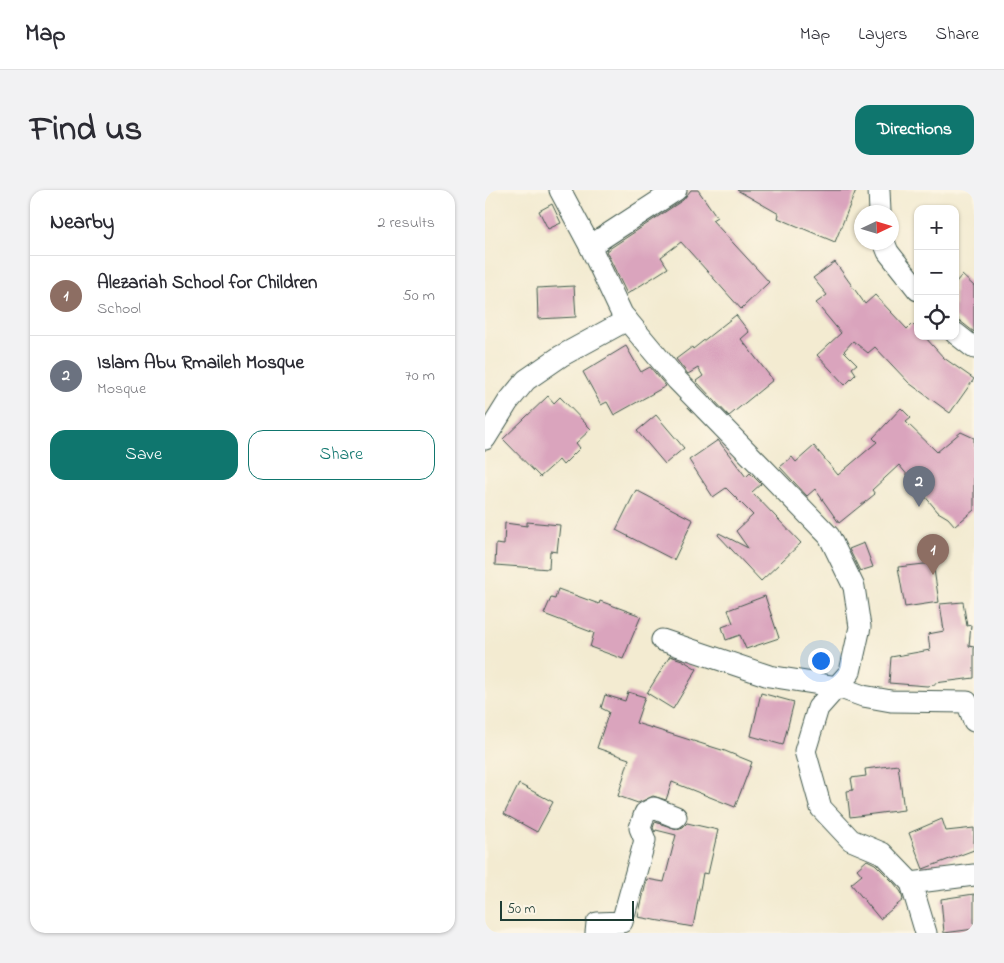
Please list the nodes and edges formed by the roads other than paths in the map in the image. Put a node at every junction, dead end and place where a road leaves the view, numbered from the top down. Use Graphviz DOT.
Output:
graph roads {
  1 [pos="560,190"];
  2 [pos="676,190"];
  3 [pos="879,190"];
  4 [pos="879,205"];
  5 [pos="590,246"];
  6 [pos="887,250"];
  7 [pos="914,285"];
  8 [pos="627,320"];
  9 [pos="959,336"];
  10 [pos="974,348"];
  11 [pos="485,439"];
  12 [pos="662,640"];
  13 [pos="838,686"];
  14 [pos="974,721"];
  15 [pos="676,817"];
  16 [pos="974,875"];
  17 [pos="911,883"];
  18 [pos="596,933"];
  19 [pos="926,933"];
  1 -- 5 [label="street"];
  2 -- 5 [label="street"];
  3 -- 4 [label="street"];
  5 -- 8 [label="street"];
  6 -- 7 [label="street"];
  8 -- 11 [label="street"];
  8 -- 13 [label="street"];
  9 -- 10 [label="street"];
  12 -- 13 [label="street"];
  13 -- 14 [label="street"];
  13 -- 17 [label="street"];
  15 -- 18 [label="street"];
  16 -- 17 [label="street"];
  17 -- 19 [label="street"];
}
